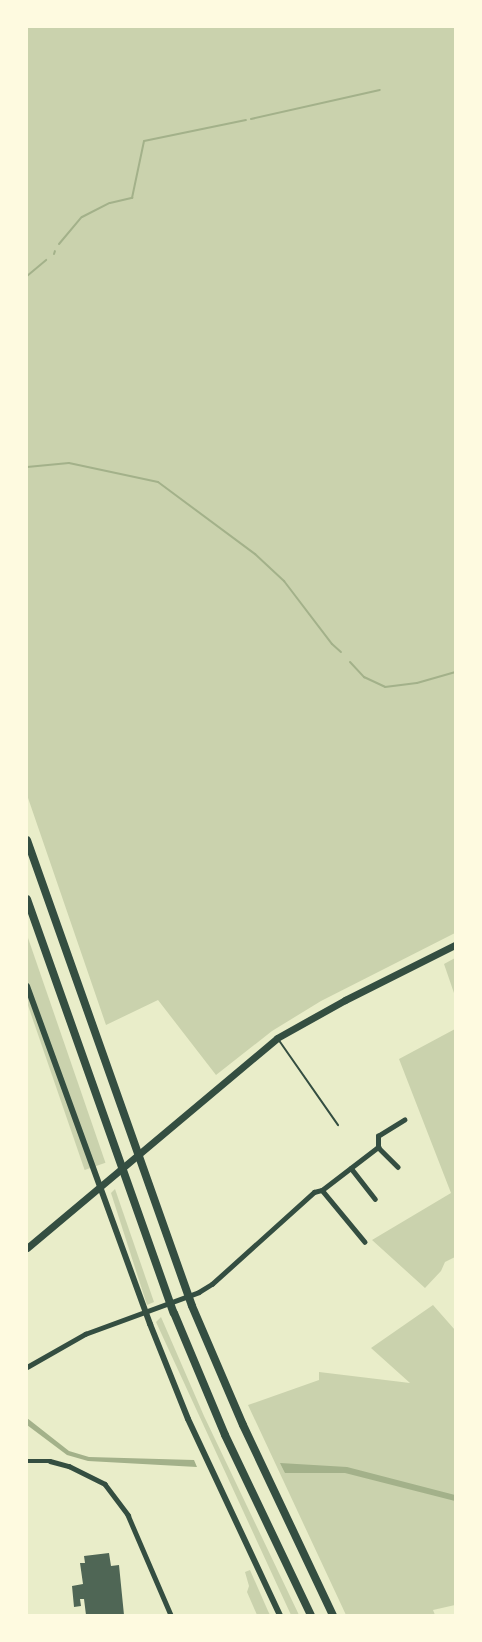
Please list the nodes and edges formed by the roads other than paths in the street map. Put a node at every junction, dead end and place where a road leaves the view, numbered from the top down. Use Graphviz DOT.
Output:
graph roads {
  1 [pos="27,840"];
  2 [pos="27,899"];
  3 [pos="455,945"];
  4 [pos="27,986"];
  5 [pos="29,997"];
  6 [pos="278,1038"];
  7 [pos="404,1120"];
  8 [pos="338,1125"];
  9 [pos="378,1147"];
  10 [pos="398,1167"];
  11 [pos="351,1168"];
  12 [pos="322,1190"];
  13 [pos="375,1199"];
  14 [pos="365,1242"];
  15 [pos="27,1248"];
  16 [pos="27,1367"];
  17 [pos="27,1461"];
  18 [pos="171,1615"];
  19 [pos="280,1615"];
  20 [pos="311,1615"];
  21 [pos="333,1615"];
  1 -- 21 [label="highway"];
  2 -- 20 [label="highway"];
  3 -- 6 [label="main road"];
  4 -- 5 [label="main road"];
  5 -- 19 [label="main road"];
  6 -- 8 [label="lane"];
  6 -- 15 [label="main road"];
  7 -- 9 [label="street"];
  9 -- 10 [label="street"];
  9 -- 11 [label="street"];
  11 -- 12 [label="street"];
  11 -- 13 [label="street"];
  12 -- 14 [label="street"];
  12 -- 16 [label="street"];
  17 -- 18 [label="street"];
}
